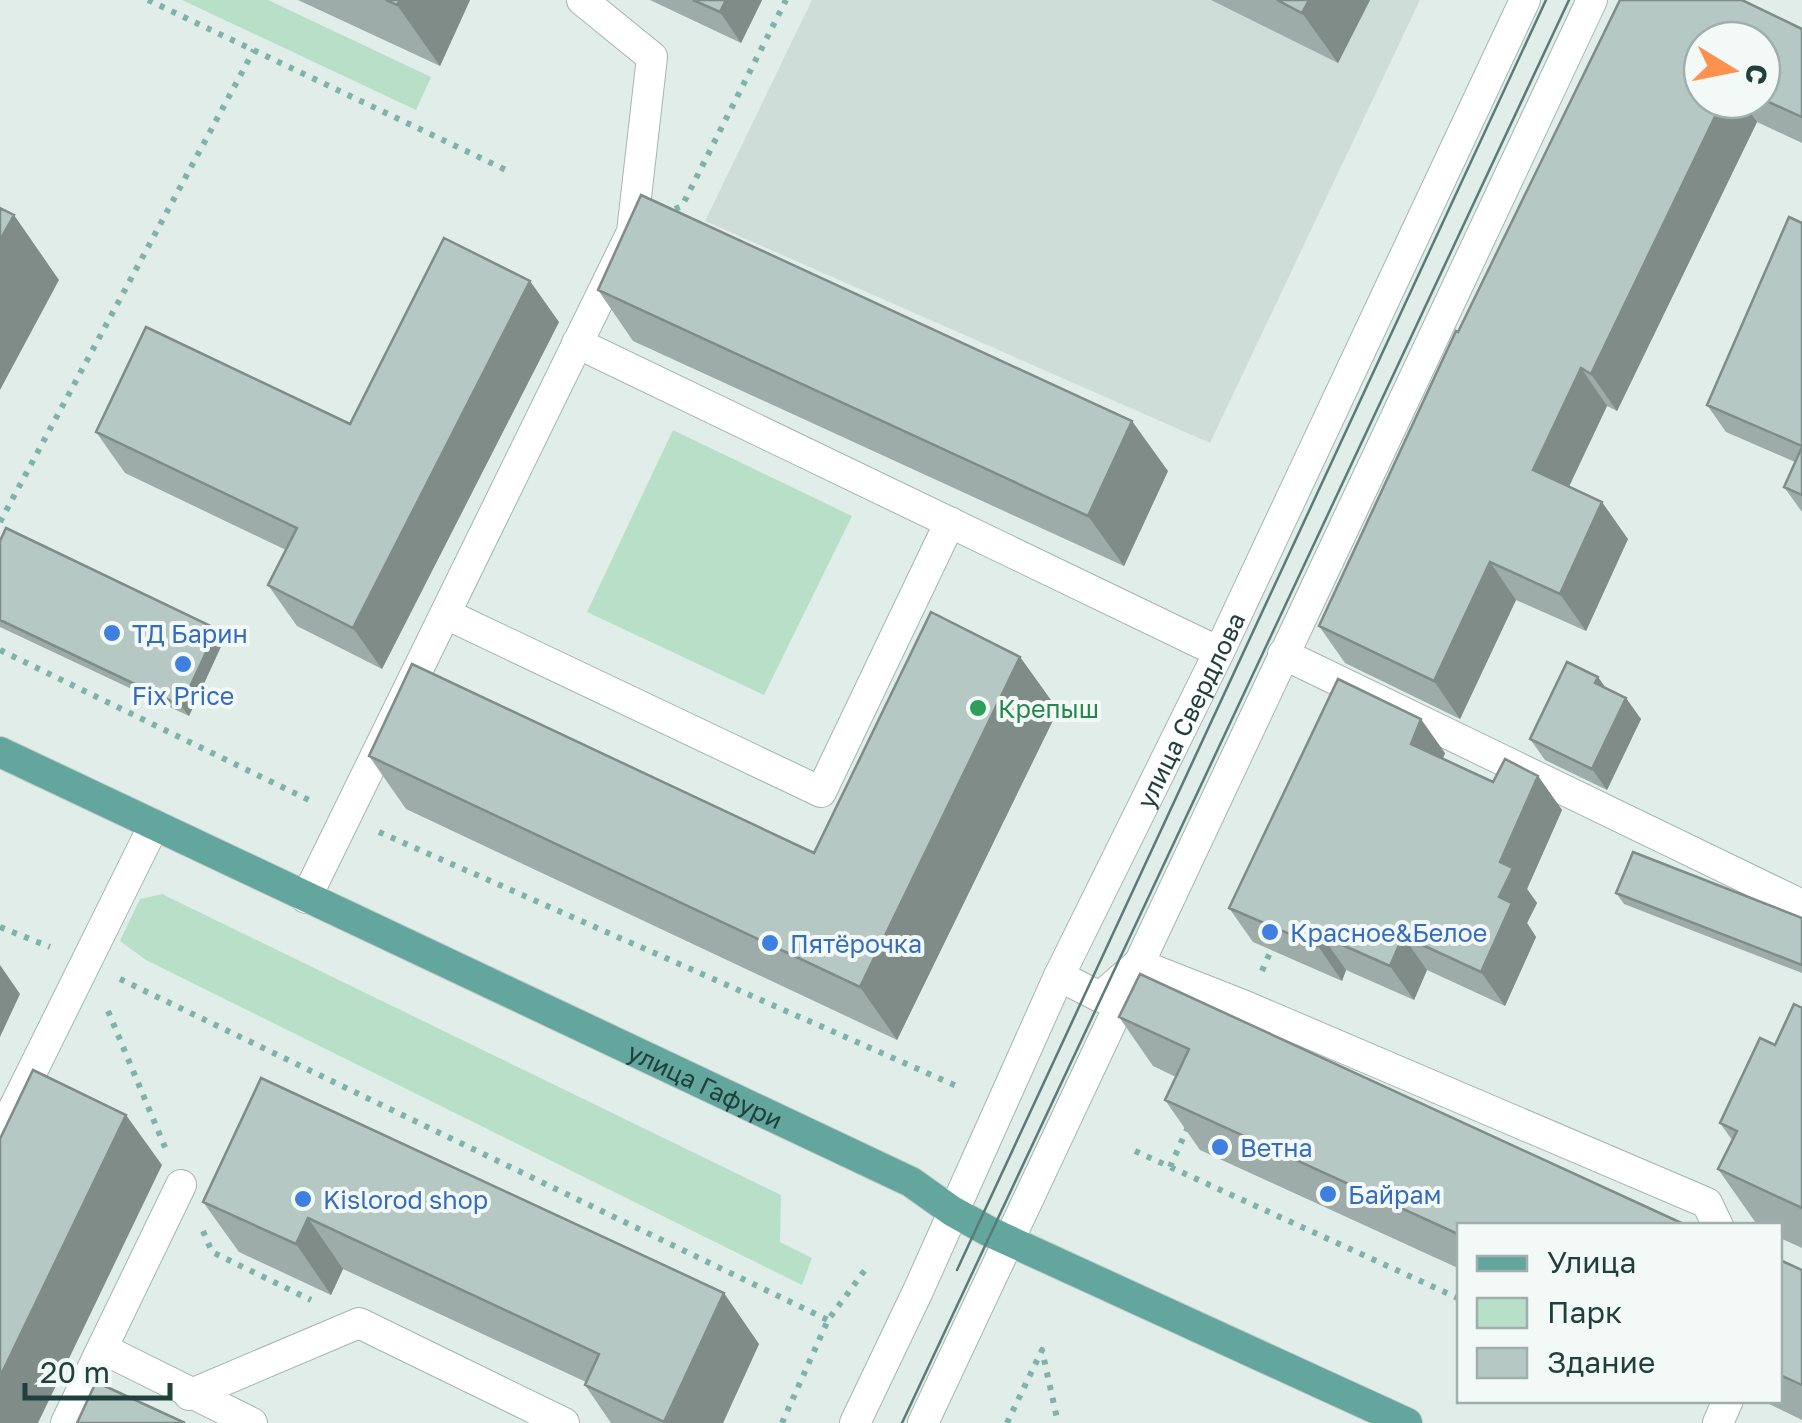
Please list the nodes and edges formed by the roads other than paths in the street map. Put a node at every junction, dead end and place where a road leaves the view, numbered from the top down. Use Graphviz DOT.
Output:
graph roads {
  1 [pos="582,0"];
  2 [pos="1525,0"];
  3 [pos="1592,0"];
  4 [pos="577,344"];
  5 [pos="950,522"];
  6 [pos="446,614"];
  7 [pos="1219,652"];
  8 [pos="1283,654"];
  9 [pos="0,752"];
  10 [pos="154,827"];
  11 [pos="306,898"];
  12 [pos="1802,905"];
  13 [pos="1138,964"];
  14 [pos="1059,976"];
  15 [pos="0,1136"];
  16 [pos="181,1186"];
  17 [pos="952,1211"];
  18 [pos="1716,1223"];
  19 [pos="1010,1240"];
  20 [pos="103,1350"];
  21 [pos="189,1395"];
  22 [pos="66,1423"];
  23 [pos="252,1423"];
  24 [pos="564,1423"];
  25 [pos="854,1423"];
  26 [pos="923,1423"];
  27 [pos="1407,1423"];
  1 -- 4 [label="street"];
  2 -- 7 [label="street, улица Свердлова"];
  3 -- 8 [label="street"];
  4 -- 5 [label="street"];
  4 -- 6 [label="street"];
  5 -- 6 [label="street"];
  5 -- 7 [label="street"];
  6 -- 11 [label="street"];
  7 -- 14 [label="street, улица Свердлова"];
  8 -- 12 [label="street"];
  8 -- 13 [label="street"];
  9 -- 10 [label="main road, улица Гафури"];
  10 -- 11 [label="main road, улица Гафури"];
  10 -- 15 [label="street"];
  11 -- 17 [label="main road, улица Гафури"];
  13 -- 14 [label="street"];
  13 -- 18 [label="street"];
  13 -- 19 [label="street"];
  14 -- 17 [label="street, улица Свердлова"];
  16 -- 20 [label="street"];
  17 -- 19 [label="main road, улица Гафури"];
  17 -- 25 [label="street, улица Свердлова"];
  19 -- 26 [label="street"];
  19 -- 27 [label="main road, улица Гафури"];
  20 -- 21 [label="street"];
  20 -- 22 [label="street"];
  21 -- 23 [label="street"];
  21 -- 24 [label="street"];
}
